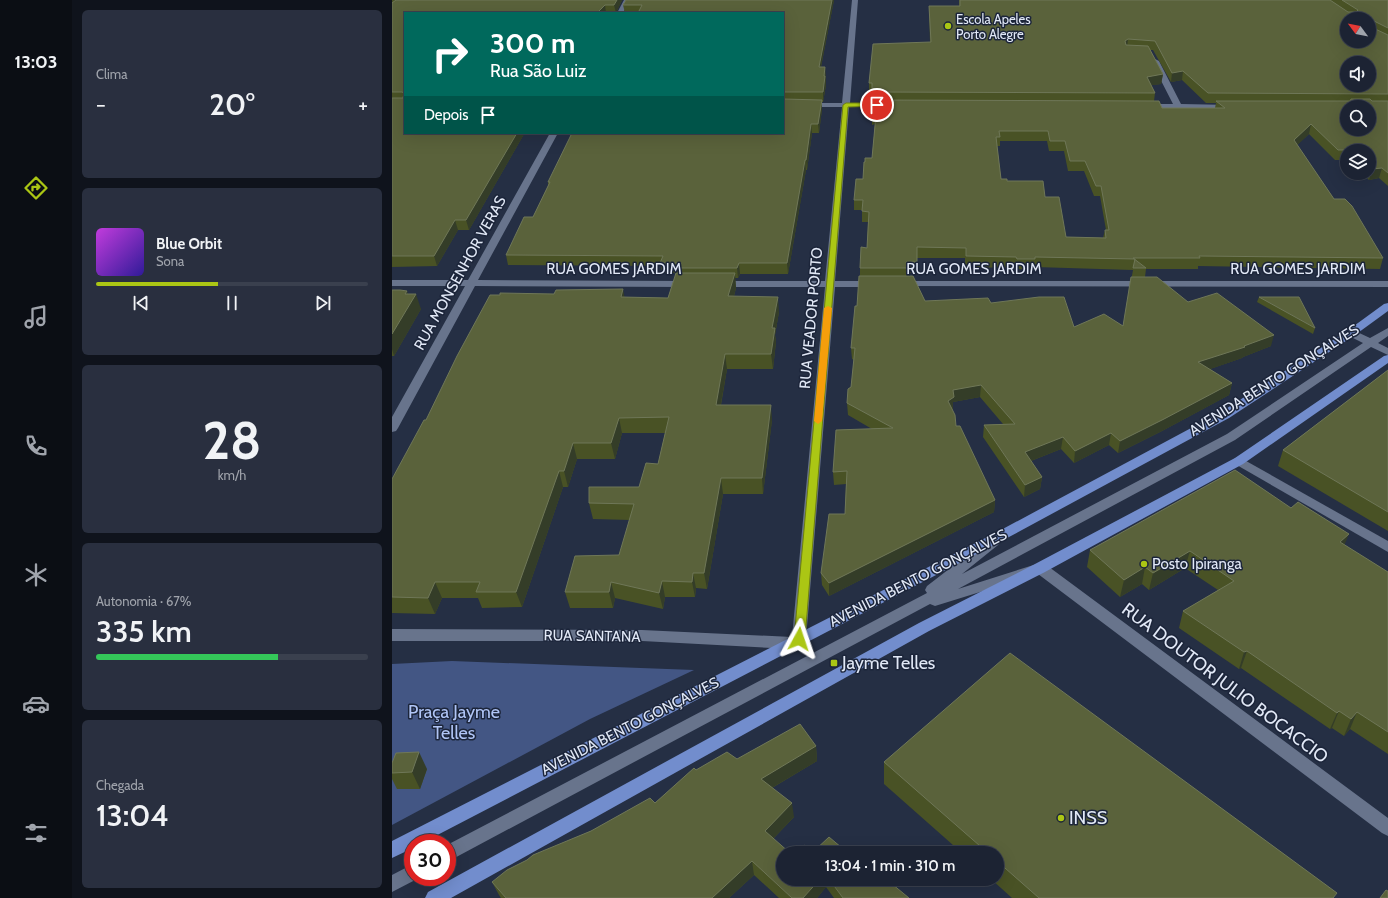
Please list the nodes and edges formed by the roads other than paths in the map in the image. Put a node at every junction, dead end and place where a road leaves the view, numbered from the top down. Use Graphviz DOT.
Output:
graph roads {
  1 [pos="627,0"];
  2 [pos="855,0"];
  3 [pos="621,12"];
  4 [pos="1150,52"];
  5 [pos="784,105"];
  6 [pos="846,105"];
  7 [pos="893,105"];
  8 [pos="1139,106"];
  9 [pos="1178,106"];
  10 [pos="1240,107"];
  11 [pos="553,134"];
  12 [pos="392,283"];
  13 [pos="472,283"];
  14 [pos="697,284"];
  15 [pos="713,284"];
  16 [pos="830,284"];
  17 [pos="1388,284"];
  18 [pos="1388,306"];
  19 [pos="1388,331"];
  20 [pos="1351,333"];
  21 [pos="1370,343"];
  22 [pos="1388,352"];
  23 [pos="1388,358"];
  24 [pos="392,428"];
  25 [pos="1239,461"];
  26 [pos="1004,534"];
  27 [pos="1388,547"];
  28 [pos="1040,568"];
  29 [pos="907,610"];
  30 [pos="392,635"];
  31 [pos="796,641"];
  32 [pos="1388,828"];
  33 [pos="456,849"];
  34 [pos="392,850"];
  35 [pos="404,877"];
  36 [pos="392,884"];
  37 [pos="444,896"];
  1 -- 3 [label="street"];
  2 -- 6 [label="street, RUA VEADOR PORTO"];
  4 -- 9 [label="street"];
  5 -- 6 [label="street"];
  6 -- 7 [label="street"];
  6 -- 16 [label="street, RUA VEADOR PORTO"];
  8 -- 9 [label="street"];
  9 -- 10 [label="street"];
  11 -- 13 [label="street, RUA MONSENHOR VERAS"];
  12 -- 13 [label="street, RUA GOMES JARDIM"];
  13 -- 14 [label="street, RUA GOMES JARDIM"];
  13 -- 24 [label="street, RUA MONSENHOR VERAS"];
  15 -- 16 [label="street, RUA GOMES JARDIM"];
  16 -- 17 [label="street, RUA GOMES JARDIM"];
  16 -- 31 [label="street, RUA VEADOR PORTO"];
  18 -- 20 [label="main road, AVENIDA BENTO GONÇALVES"];
  19 -- 21 [label="street"];
  20 -- 21 [label="street"];
  20 -- 26 [label="main road, AVENIDA BENTO GONÇALVES"];
  21 -- 22 [label="street"];
  21 -- 29 [label="street"];
  23 -- 25 [label="main road"];
  25 -- 27 [label="street"];
  25 -- 28 [label="main road"];
  26 -- 29 [label="street"];
  26 -- 31 [label="main road, AVENIDA BENTO GONÇALVES"];
  28 -- 29 [label="street"];
  28 -- 32 [label="street, RUA DOUTOR JULIO BOCACCIO"];
  28 -- 37 [label="main road"];
  29 -- 33 [label="street"];
  30 -- 31 [label="street, RUA SANTANA"];
  31 -- 34 [label="main road, AVENIDA BENTO GONÇALVES"];
  35 -- 36 [label="street"];
}
